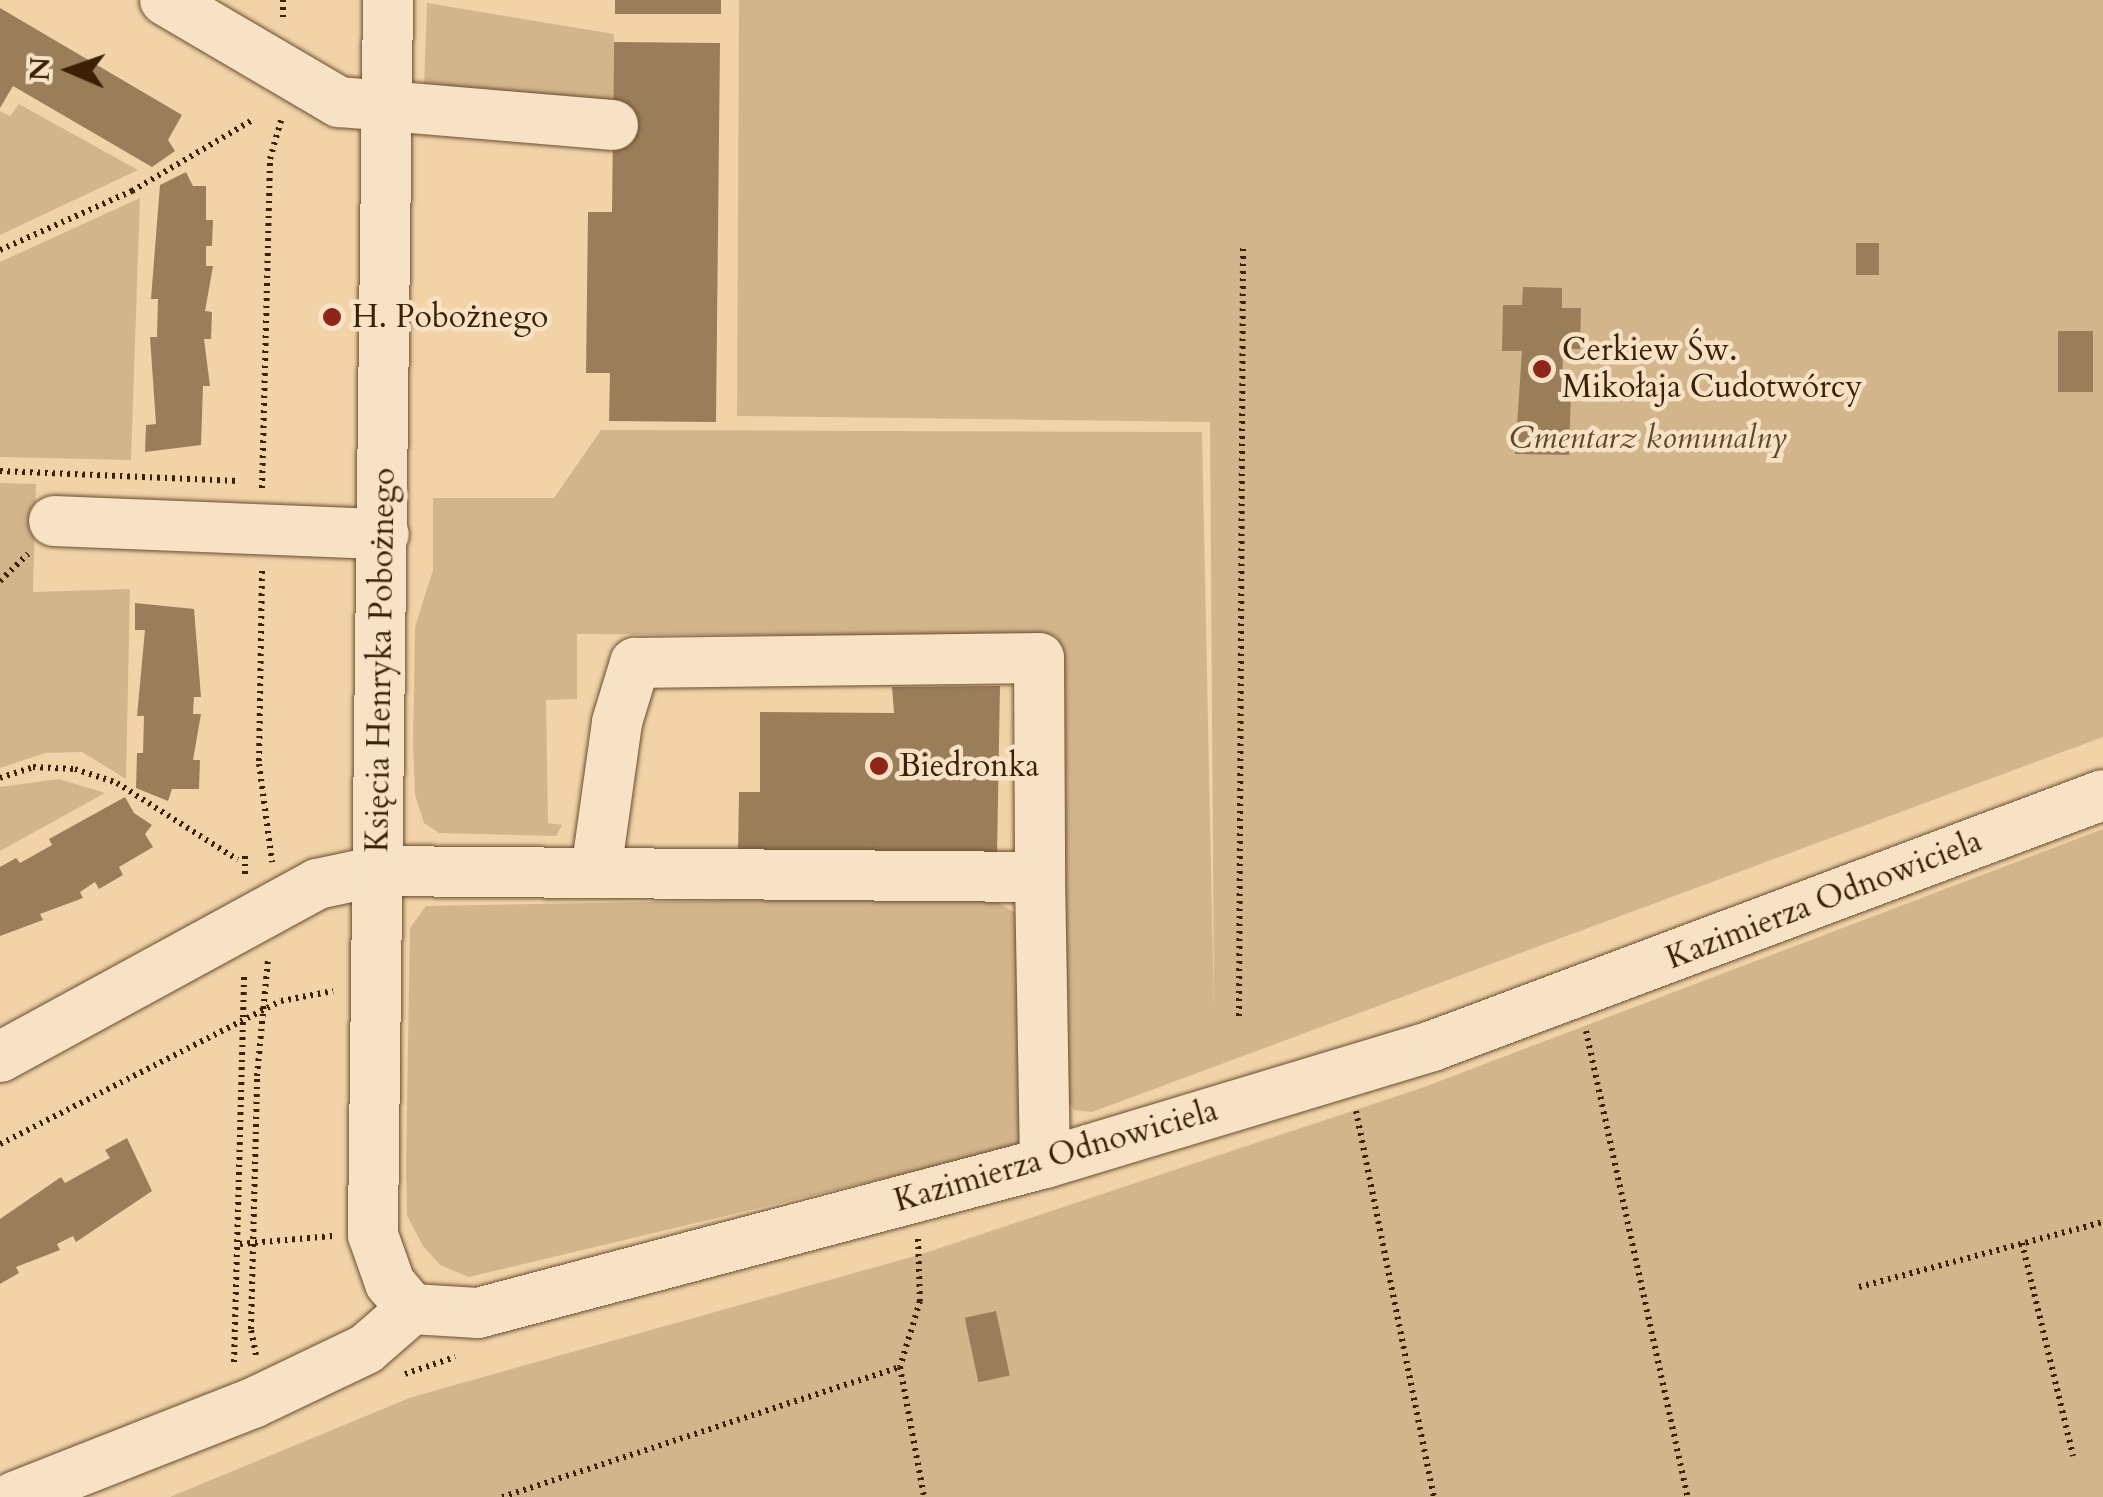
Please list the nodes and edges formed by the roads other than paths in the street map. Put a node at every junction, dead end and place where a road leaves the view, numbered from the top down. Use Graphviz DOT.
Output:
graph roads {
  1 [pos="166,0"];
  2 [pos="388,0"];
  3 [pos="387,104"];
  4 [pos="613,125"];
  5 [pos="54,521"];
  6 [pos="384,534"];
  7 [pos="2103,795"];
  8 [pos="378,871"];
  9 [pos="596,872"];
  10 [pos="1040,877"];
  11 [pos="0,1057"];
  12 [pos="1045,1163"];
  13 [pos="412,1309"];
  14 [pos="14,1497"];
  1 -- 3 [label="street"];
  2 -- 3 [label="street, Księcia Henryka Pobożnego"];
  3 -- 4 [label="street"];
  3 -- 6 [label="street, Księcia Henryka Pobożnego"];
  5 -- 6 [label="street"];
  6 -- 8 [label="street, Księcia Henryka Pobożnego"];
  7 -- 12 [label="street, Kazimierza Odnowiciela"];
  8 -- 9 [label="street"];
  8 -- 11 [label="street"];
  8 -- 13 [label="street, Księcia Henryka Pobożnego"];
  9 -- 10 [label="street"];
  9 -- 10 [label="street"];
  10 -- 12 [label="street"];
  12 -- 13 [label="street, Kazimierza Odnowiciela"];
  13 -- 14 [label="street"];
}
